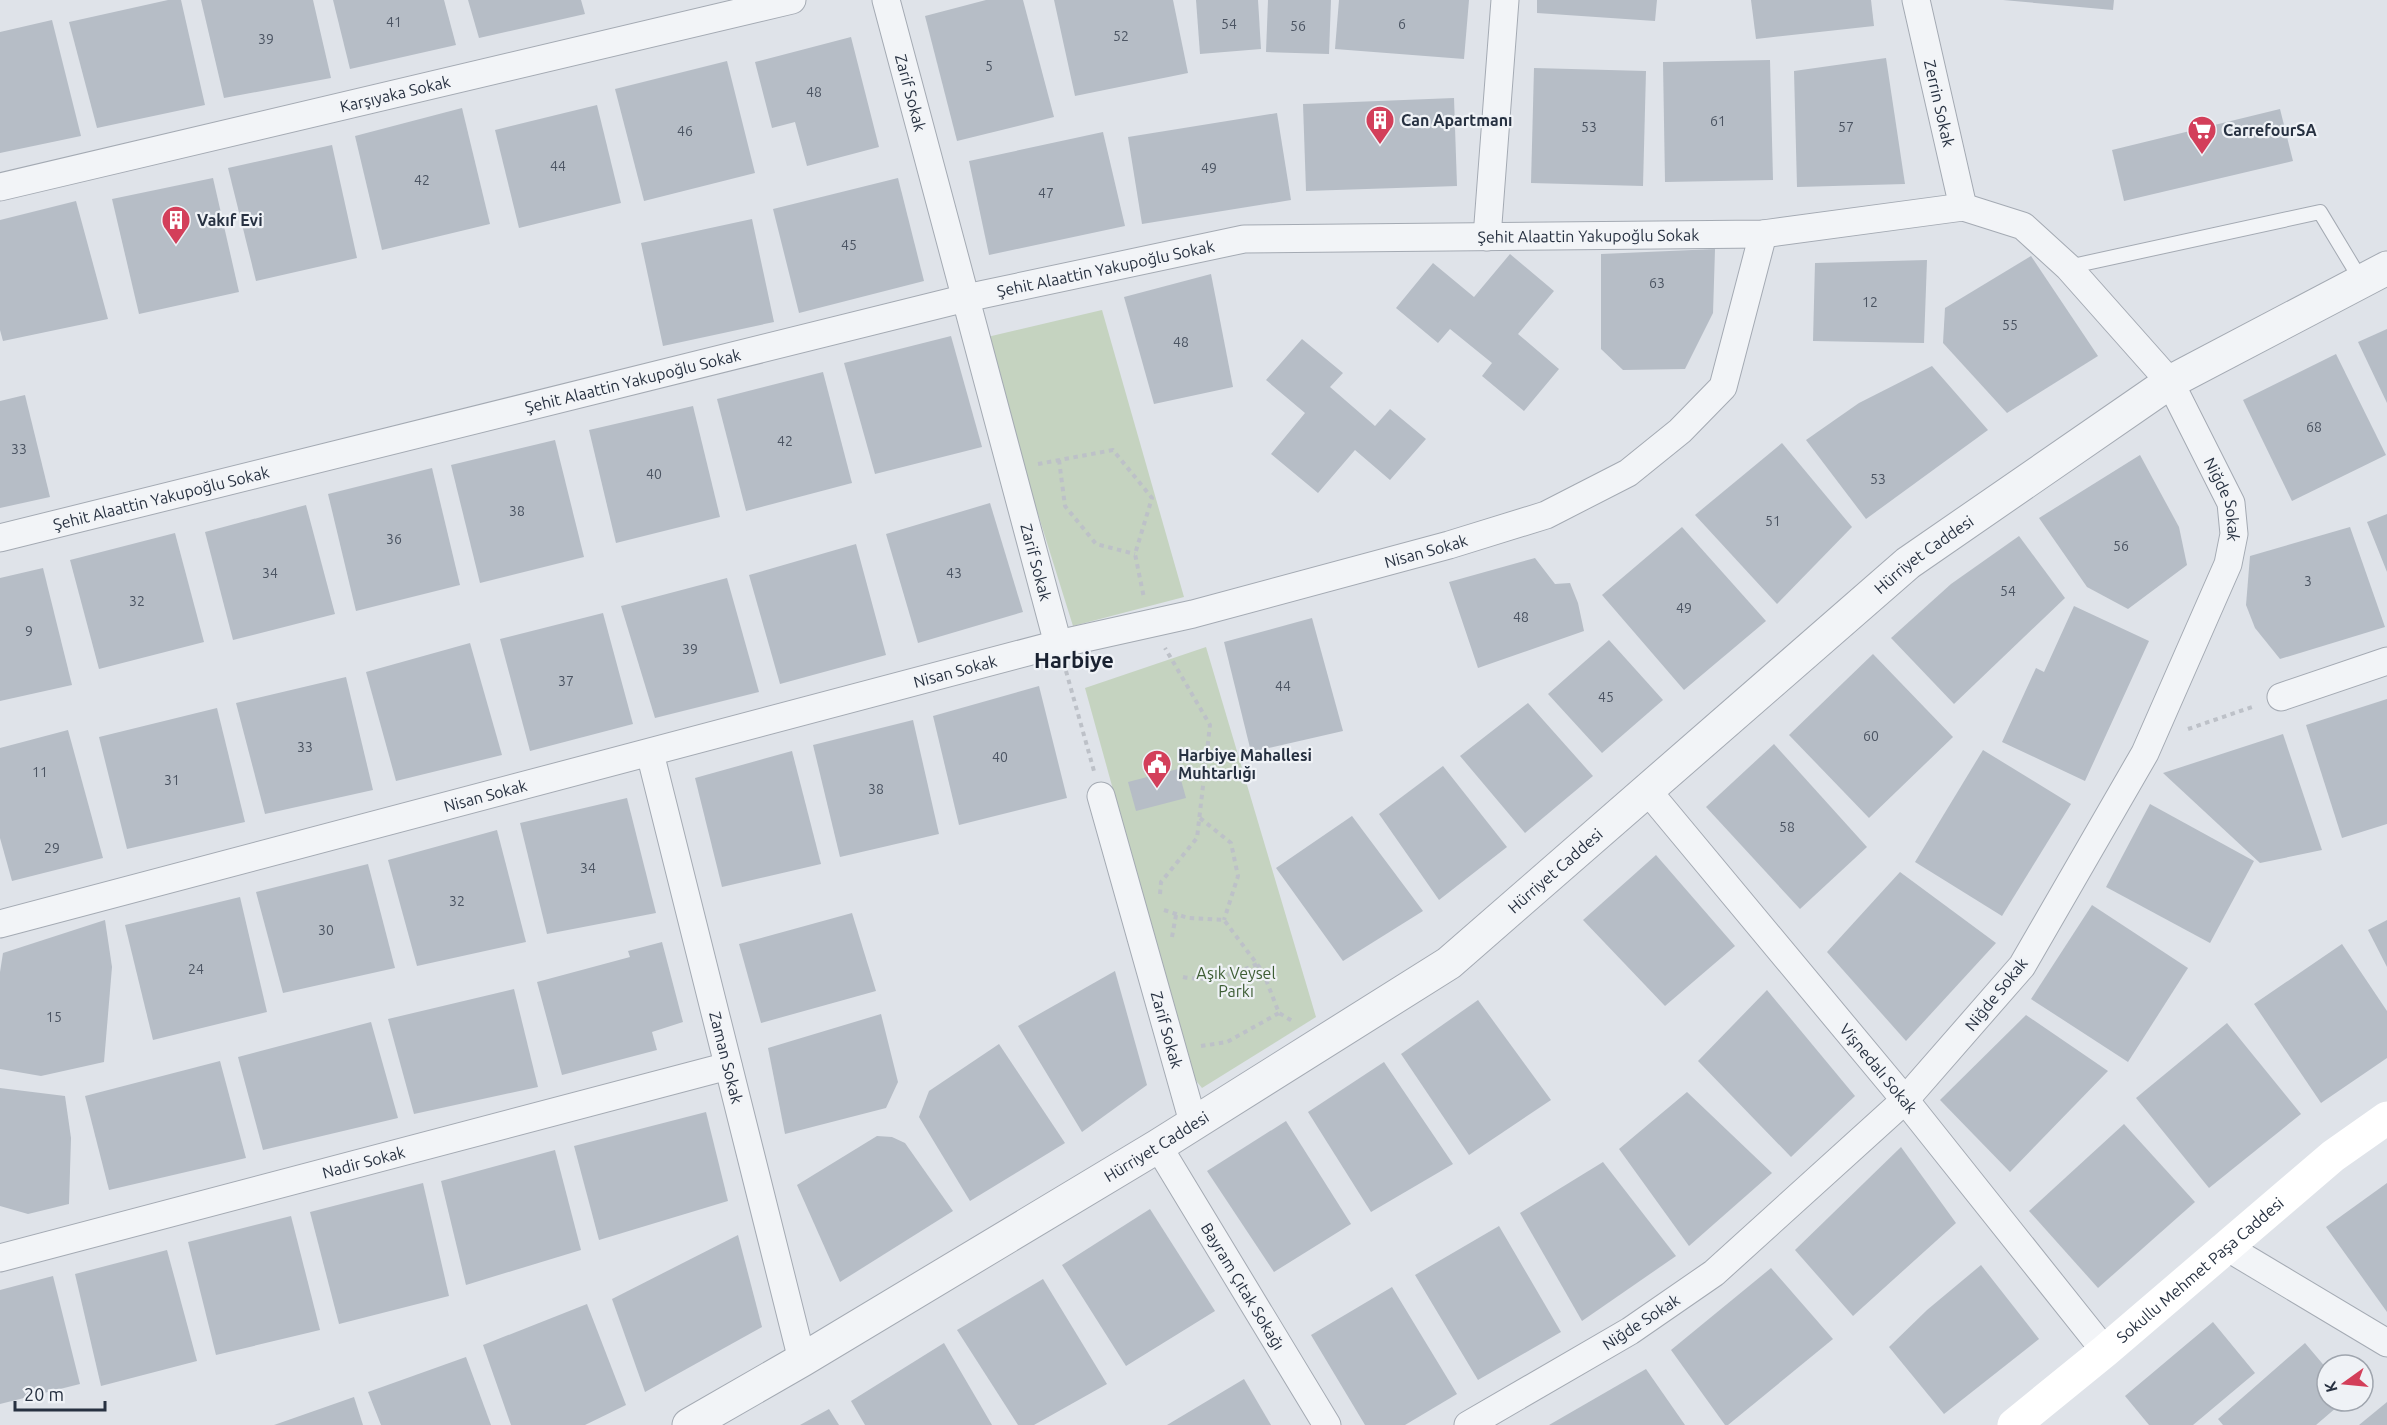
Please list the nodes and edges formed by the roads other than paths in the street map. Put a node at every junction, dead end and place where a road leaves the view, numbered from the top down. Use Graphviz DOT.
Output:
graph roads {
  1 [pos="792,0"];
  2 [pos="886,0"];
  3 [pos="1505,0"];
  4 [pos="1916,0"];
  5 [pos="0,188"];
  6 [pos="1963,207"];
  7 [pos="1763,234"];
  8 [pos="1486,237"];
  9 [pos="2068,267"];
  10 [pos="2374,274"];
  11 [pos="966,298"];
  12 [pos="2170,382"];
  13 [pos="0,538"];
  14 [pos="1058,644"];
  15 [pos="2387,661"];
  16 [pos="2281,697"];
  17 [pos="650,753"];
  18 [pos="1647,790"];
  19 [pos="1101,796"];
  20 [pos="0,924"];
  21 [pos="728,1066"];
  22 [pos="1905,1100"];
  23 [pos="2387,1118"];
  24 [pos="1193,1122"];
  25 [pos="1158,1146"];
  26 [pos="2225,1246"];
  27 [pos="0,1258"];
  28 [pos="2387,1343"];
  29 [pos="2105,1351"];
  30 [pos="802,1360"];
  31 [pos="689,1425"];
  32 [pos="1327,1425"];
  33 [pos="1468,1425"];
  34 [pos="2014,1425"];
  1 -- 5 [label="street, Karşıyaka Sokak"];
  2 -- 11 [label="street, Zarif Sokak"];
  3 -- 8 [label="street"];
  4 -- 6 [label="street, Zerrin Sokak"];
  6 -- 7 [label="street, Şehit Alaattin Yakupoğlu Sokak"];
  6 -- 9 [label="street, Şehit Alaattin Yakupoğlu Sokak"];
  7 -- 8 [label="street, Şehit Alaattin Yakupoğlu Sokak"];
  7 -- 14 [label="street, Nisan Sokak"];
  8 -- 11 [label="street, Şehit Alaattin Yakupoğlu Sokak"];
  9 -- 10 [label="lane"];
  9 -- 12 [label="street, Şehit Alaattin Yakupoğlu Sokak"];
  10 -- 12 [label="street, Hürriyet Caddesi"];
  11 -- 13 [label="street, Şehit Alaattin Yakupoğlu Sokak"];
  11 -- 14 [label="street, Zarif Sokak"];
  12 -- 18 [label="street, Hürriyet Caddesi"];
  12 -- 22 [label="street, Niğde Sokak"];
  14 -- 17 [label="street, Nisan Sokak"];
  15 -- 16 [label="street"];
  17 -- 20 [label="street, Nisan Sokak"];
  17 -- 21 [label="street, Zaman Sokak"];
  18 -- 22 [label="street, Vişnedalı Sokak"];
  18 -- 24 [label="street, Hürriyet Caddesi"];
  19 -- 24 [label="street, Zarif Sokak"];
  21 -- 27 [label="street, Nadir Sokak"];
  21 -- 30 [label="street, Zaman Sokak"];
  22 -- 29 [label="street, Vişnedalı Sokak"];
  22 -- 33 [label="street, Niğde Sokak"];
  23 -- 26 [label="main road, Sokullu Mehmet Paşa Caddesi"];
  24 -- 25 [label="street, Hürriyet Caddesi"];
  25 -- 30 [label="street, Hürriyet Caddesi"];
  25 -- 32 [label="street, Bayram Çıtak Sokağı"];
  26 -- 28 [label="street"];
  26 -- 29 [label="main road, Sokullu Mehmet Paşa Caddesi"];
  29 -- 34 [label="main road, Sokullu Mehmet Paşa Caddesi"];
  30 -- 31 [label="street, Hürriyet Caddesi"];
}
